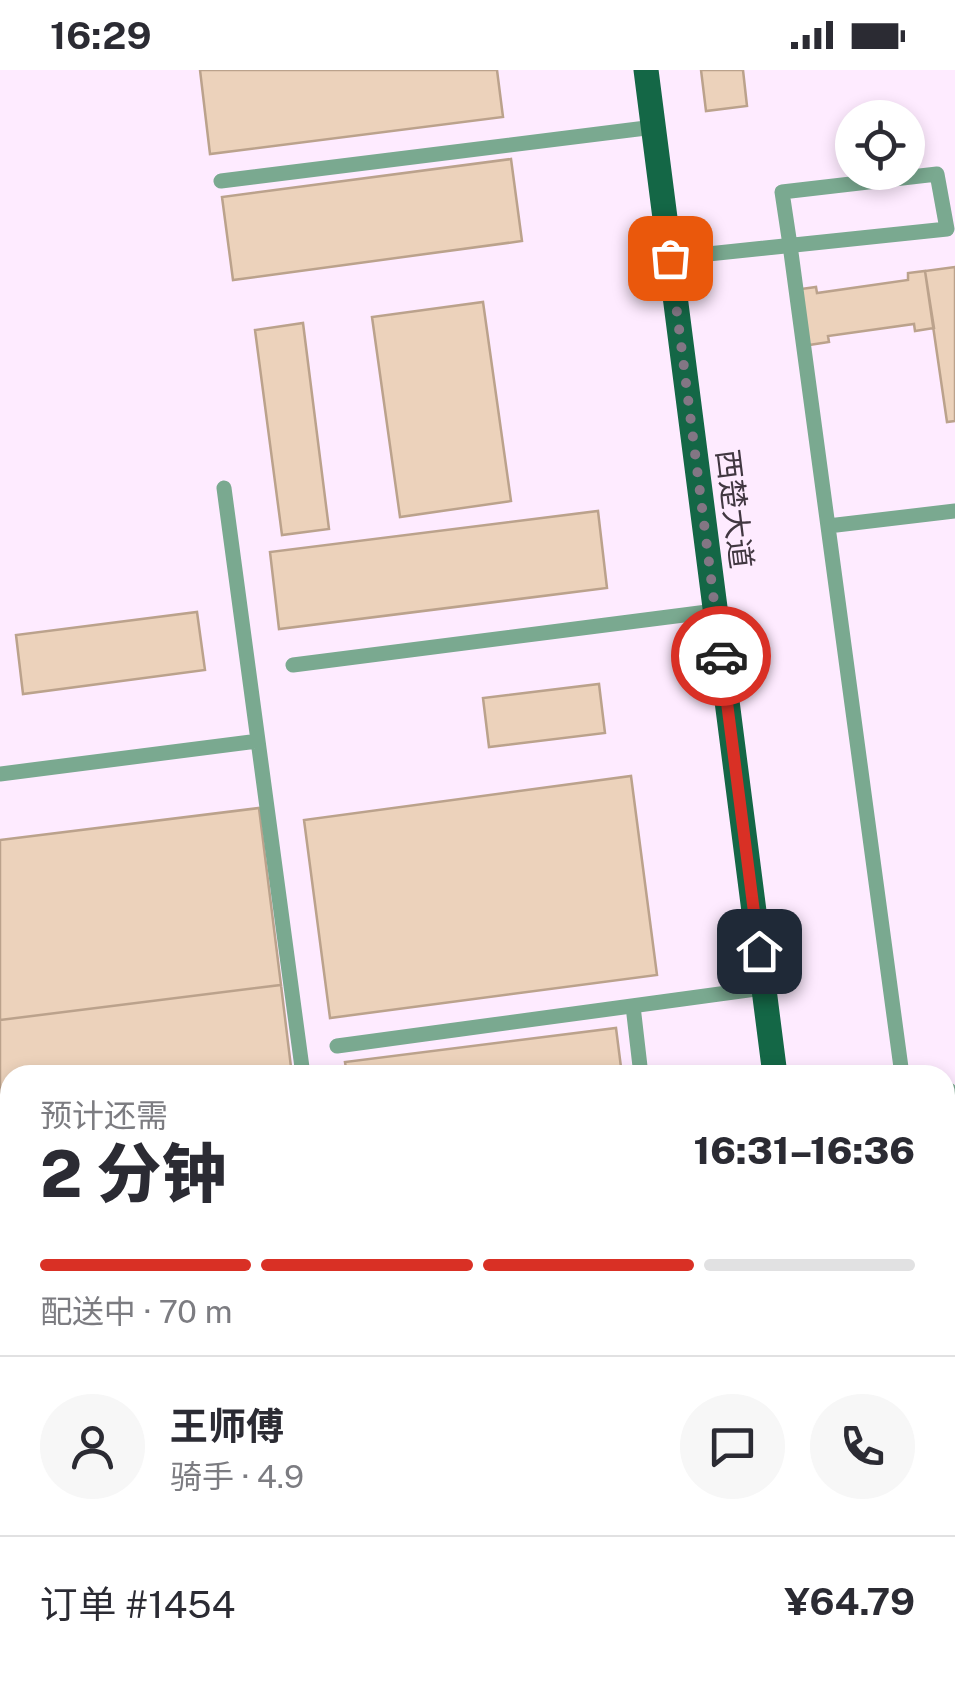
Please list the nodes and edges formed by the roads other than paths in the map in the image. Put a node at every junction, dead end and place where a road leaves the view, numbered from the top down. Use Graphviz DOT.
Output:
graph roads {
  1 [pos="646,70"];
  2 [pos="654,127"];
  3 [pos="220,181"];
  4 [pos="951,228"];
  5 [pos="790,245"];
  6 [pos="670,258"];
  7 [pos="224,488"];
  8 [pos="955,511"];
  9 [pos="828,526"];
  10 [pos="716,610"];
  11 [pos="293,664"];
  12 [pos="258,741"];
  13 [pos="0,774"];
  14 [pos="764,988"];
  15 [pos="633,1006"];
  16 [pos="337,1046"];
  17 [pos="302,1065"];
  18 [pos="640,1065"];
  19 [pos="774,1065"];
  20 [pos="901,1065"];
  1 -- 2 [label="main road, 西楚大道"];
  2 -- 3 [label="lane"];
  2 -- 6 [label="main road, 西楚大道"];
  4 -- 5 [label="lane"];
  4 -- 5 [label="lane"];
  5 -- 6 [label="lane"];
  5 -- 9 [label="lane"];
  6 -- 10 [label="main road, 西楚大道"];
  7 -- 12 [label="lane"];
  8 -- 9 [label="lane"];
  9 -- 20 [label="lane"];
  10 -- 11 [label="lane"];
  10 -- 14 [label="main road, 西楚大道"];
  12 -- 13 [label="lane"];
  12 -- 17 [label="lane"];
  14 -- 15 [label="lane"];
  14 -- 19 [label="main road, 西楚大道"];
  15 -- 16 [label="lane"];
  15 -- 18 [label="lane"];
}
